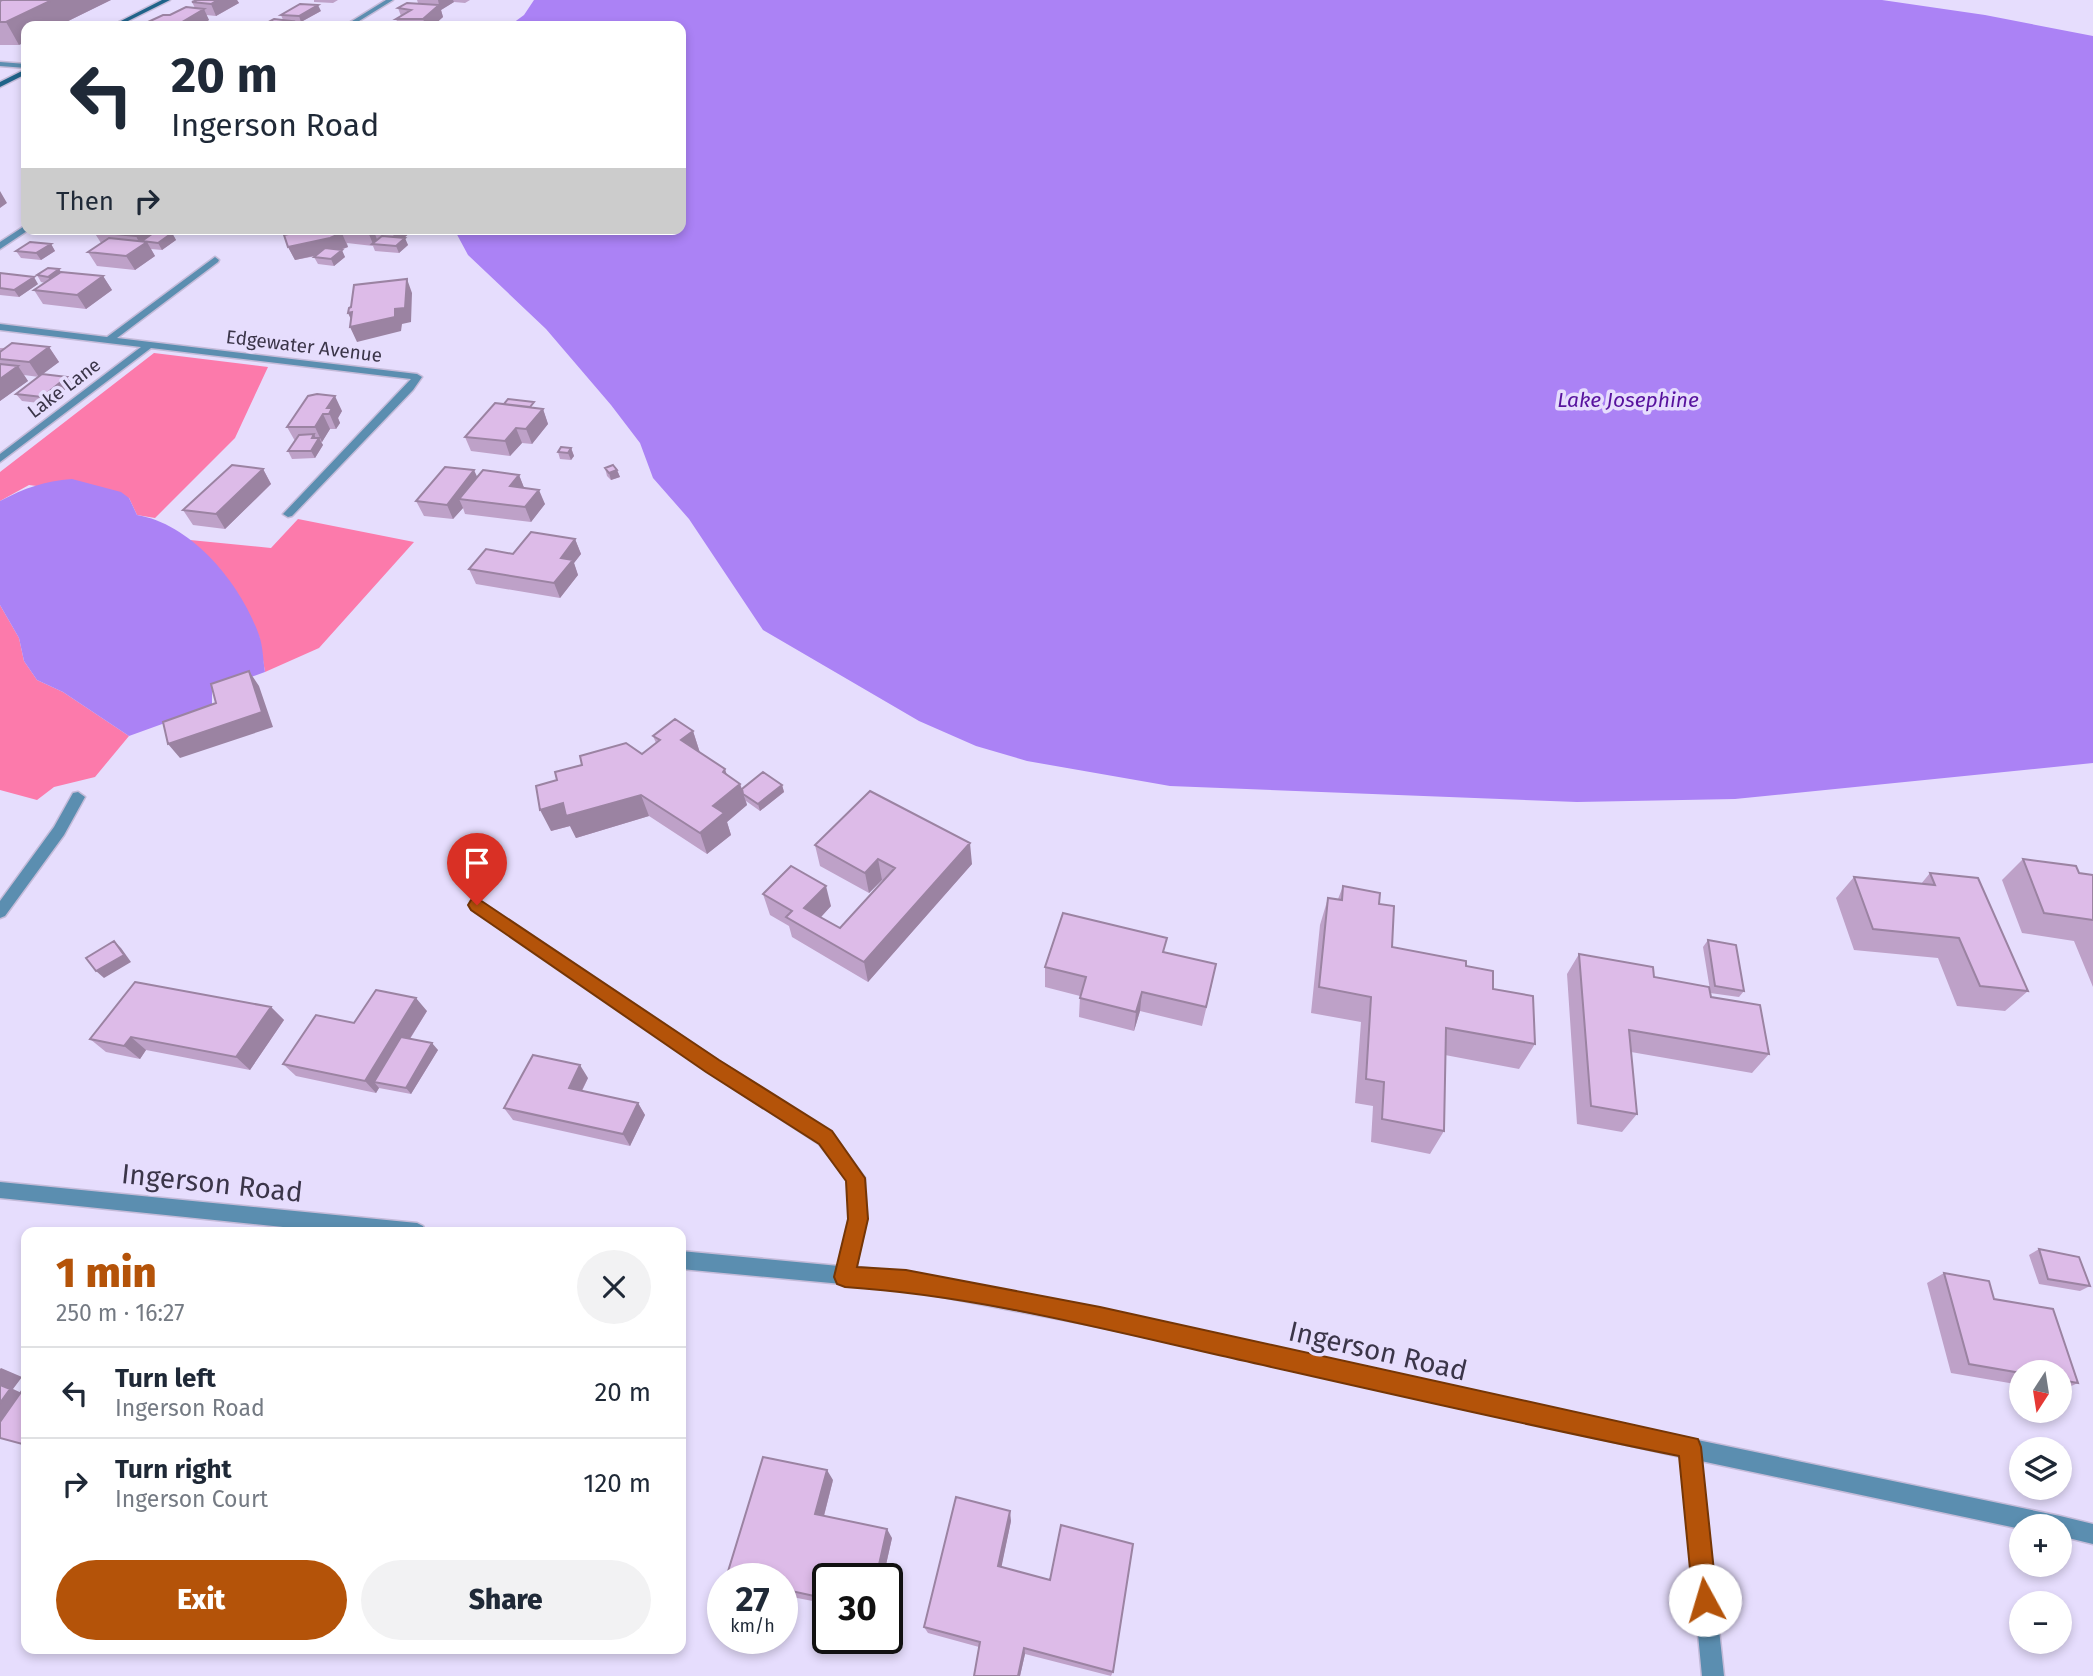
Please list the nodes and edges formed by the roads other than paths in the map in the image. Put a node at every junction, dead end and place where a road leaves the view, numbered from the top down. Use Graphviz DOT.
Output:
graph roads {
  1 [pos="167,0"];
  2 [pos="390,0"];
  3 [pos="124,21"];
  4 [pos="355,21"];
  5 [pos="0,64"];
  6 [pos="21,68"];
  7 [pos="21,72"];
  8 [pos="0,85"];
  9 [pos="21,232"];
  10 [pos="0,246"];
  11 [pos="215,260"];
  12 [pos="0,327"];
  13 [pos="109,340"];
  14 [pos="149,345"];
  15 [pos="0,459"];
  16 [pos="288,514"];
  17 [pos="78,797"];
  18 [pos="477,905"];
  19 [pos="0,912"];
  20 [pos="0,1190"];
  21 [pos="367,1227"];
  22 [pos="686,1261"];
  23 [pos="845,1277"];
  24 [pos="1690,1447"];
  25 [pos="2009,1515"];
  26 [pos="2072,1529"];
  27 [pos="2093,1534"];
  28 [pos="1713,1676"];
  1 -- 3 [label="main road"];
  2 -- 4 [label="street"];
  5 -- 6 [label="street"];
  7 -- 8 [label="main road"];
  9 -- 10 [label="street"];
  11 -- 13 [label="street"];
  12 -- 13 [label="street, Edgewater Avenue"];
  13 -- 14 [label="street, Edgewater Avenue"];
  14 -- 15 [label="street, Lake Lane"];
  14 -- 16 [label="street, Edgewater Avenue"];
  17 -- 19 [label="street"];
  18 -- 23 [label="street"];
  20 -- 21 [label="street, Ingerson Road"];
  22 -- 23 [label="street, Ingerson Road"];
  23 -- 24 [label="street, Ingerson Road"];
  24 -- 25 [label="street, Ingerson Road"];
  24 -- 28 [label="street"];
  26 -- 27 [label="street, Ingerson Road"];
}
